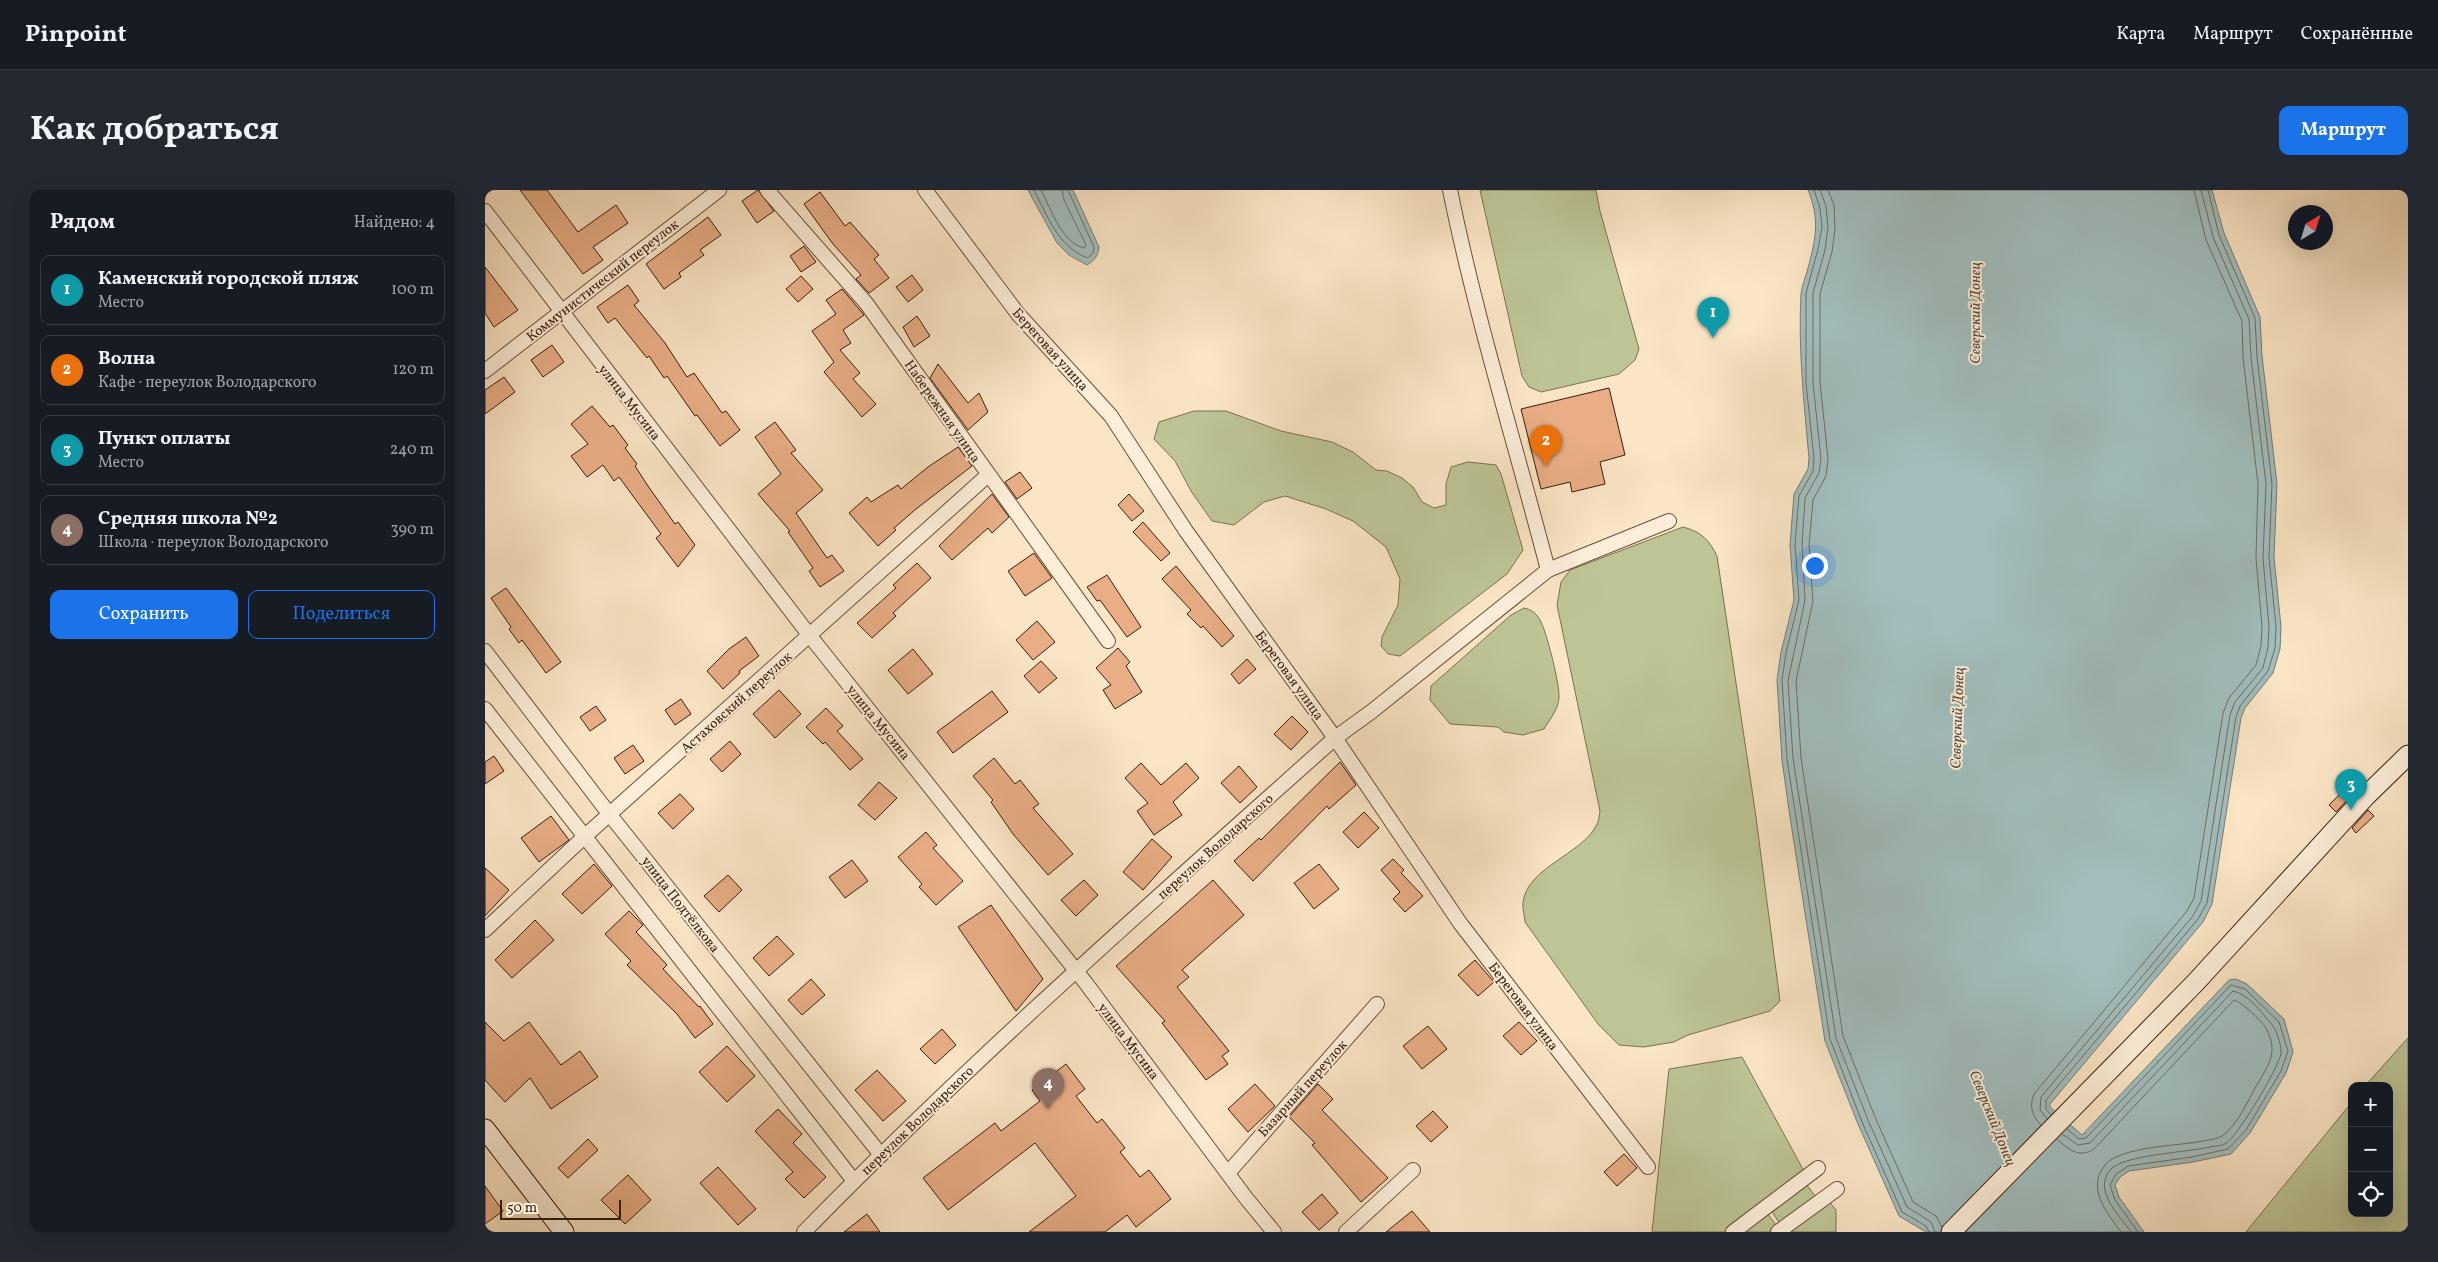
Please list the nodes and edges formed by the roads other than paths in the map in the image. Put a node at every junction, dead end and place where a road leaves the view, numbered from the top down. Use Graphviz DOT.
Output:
graph roads {
  1 [pos="719,190"];
  2 [pos="767,190"];
  3 [pos="925,190"];
  4 [pos="1450,190"];
  5 [pos="485,211"];
  6 [pos="560,312"];
  7 [pos="485,371"];
  8 [pos="988,475"];
  9 [pos="1669,521"];
  10 [pos="1548,570"];
  11 [pos="810,636"];
  12 [pos="1108,641"];
  13 [pos="485,651"];
  14 [pos="485,709"];
  15 [pos="1335,738"];
  16 [pos="2408,755"];
  17 [pos="611,815"];
  18 [pos="583,837"];
  19 [pos="485,930"];
  20 [pos="1075,972"];
  21 [pos="1377,1004"];
  22 [pos="485,1128"];
  23 [pos="881,1155"];
  24 [pos="1648,1167"];
  25 [pos="1819,1168"];
  26 [pos="1413,1170"];
  27 [pos="1228,1173"];
  28 [pos="854,1181"];
  29 [pos="1837,1189"];
  30 [pos="564,1232"];
  31 [pos="804,1232"];
  32 [pos="1274,1232"];
  33 [pos="1346,1232"];
  34 [pos="1733,1232"];
  35 [pos="1778,1232"];
  36 [pos="1951,1232"];
  1 -- 6 [label="street, Коммунистический переулок"];
  2 -- 8 [label="street, Набережная улица"];
  3 -- 15 [label="street, Береговая улица"];
  4 -- 10 [label="street"];
  5 -- 6 [label="street, улица Мусина"];
  6 -- 7 [label="street, Коммунистический переулок"];
  6 -- 11 [label="street, улица Мусина"];
  8 -- 11 [label="street, Астаховский переулок"];
  8 -- 12 [label="street, Набережная улица"];
  9 -- 10 [label="street, переулок Володарского"];
  10 -- 15 [label="street, переулок Володарского"];
  11 -- 17 [label="street, Астаховский переулок"];
  11 -- 20 [label="street, улица Мусина"];
  13 -- 17 [label="street, улица Подтёлкова"];
  14 -- 18 [label="street"];
  15 -- 20 [label="street, переулок Володарского"];
  15 -- 24 [label="street, Береговая улица"];
  16 -- 36 [label="street"];
  17 -- 18 [label="street, Астаховский переулок"];
  17 -- 23 [label="street, улица Подтёлкова"];
  18 -- 19 [label="street, Астаховский переулок"];
  18 -- 28 [label="street"];
  20 -- 23 [label="street, переулок Володарского"];
  20 -- 27 [label="street, улица Мусина"];
  21 -- 27 [label="street, Базарный переулок"];
  22 -- 30 [label="street"];
  23 -- 28 [label="street, переулок Володарского"];
  25 -- 34 [label="street"];
  26 -- 33 [label="street"];
  27 -- 32 [label="street, улица Мусина"];
  28 -- 31 [label="street, переулок Володарского"];
  29 -- 35 [label="street"];
}
